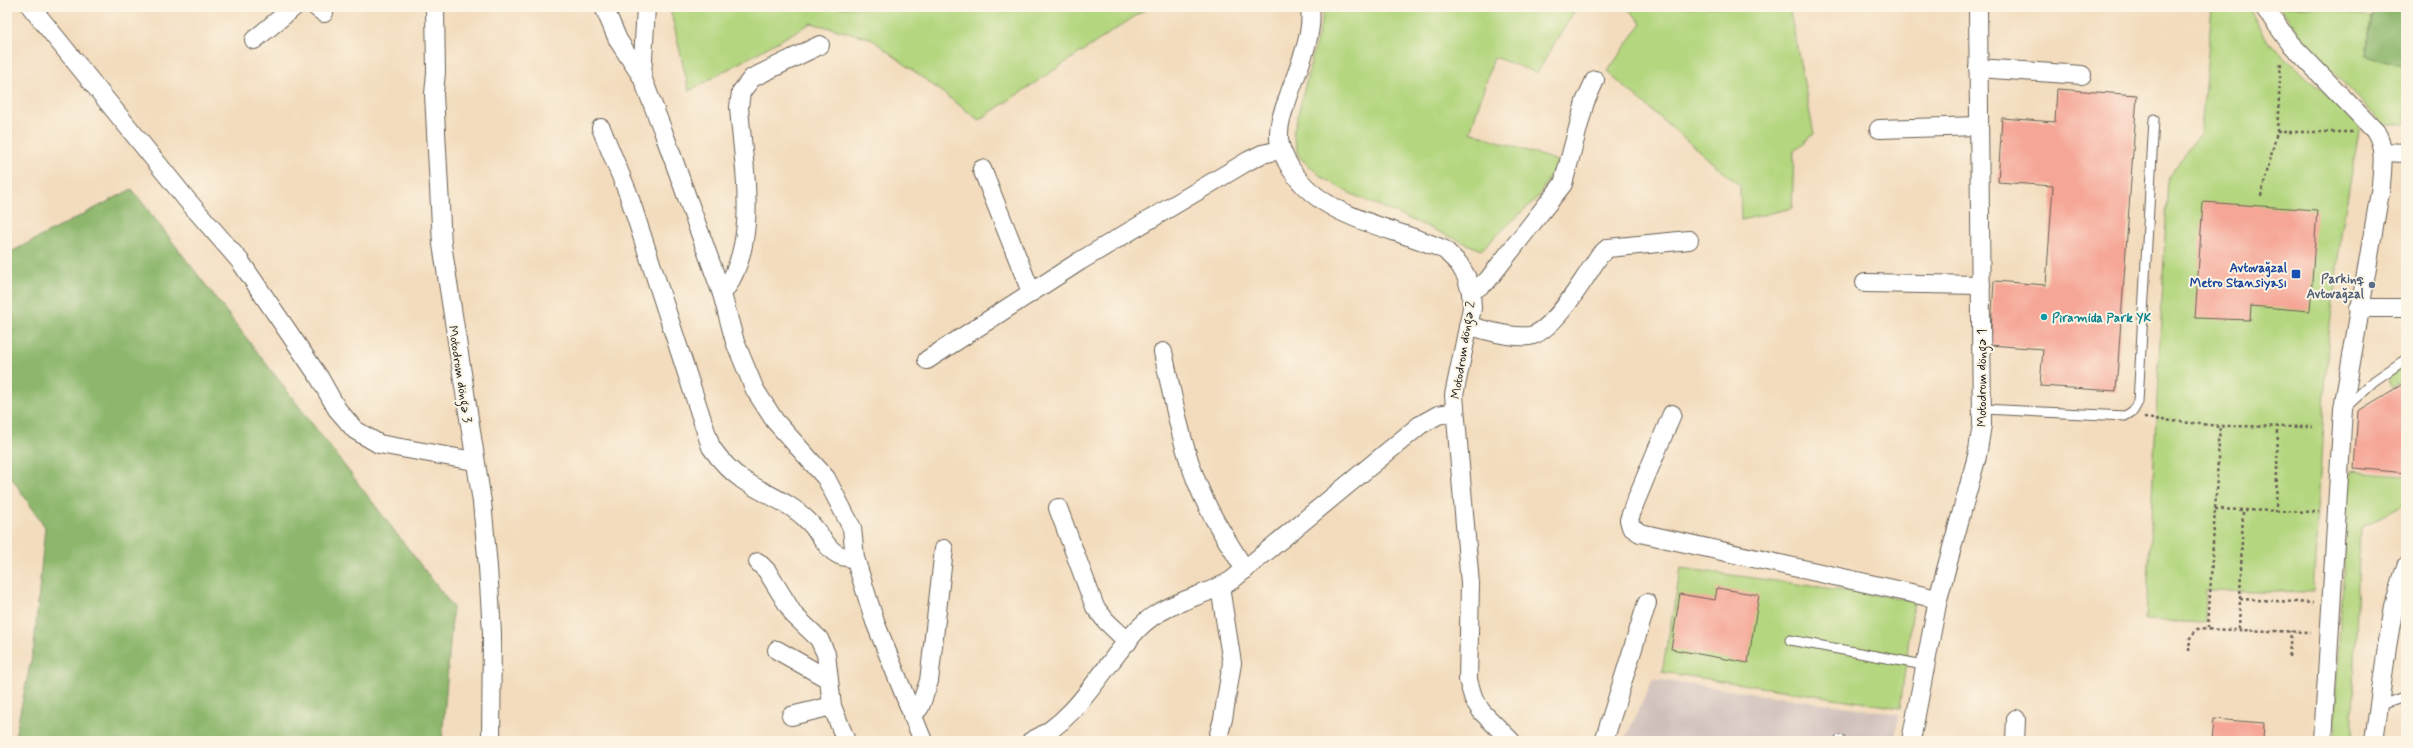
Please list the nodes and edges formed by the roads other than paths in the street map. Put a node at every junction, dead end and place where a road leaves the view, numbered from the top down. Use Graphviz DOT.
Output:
graph roads {
  1 [pos="31,7"];
  2 [pos="294,7"];
  3 [pos="435,7"];
  4 [pos="604,7"];
  5 [pos="646,7"];
  6 [pos="1310,7"];
  7 [pos="1978,7"];
  8 [pos="2264,7"];
  9 [pos="254,40"];
  10 [pos="820,45"];
  11 [pos="1978,68"];
  12 [pos="2082,75"];
  13 [pos="642,77"];
  14 [pos="1595,80"];
  15 [pos="2154,119"];
  16 [pos="1979,126"];
  17 [pos="601,128"];
  18 [pos="1878,129"];
  19 [pos="1281,150"];
  20 [pos="2383,152"];
  21 [pos="2406,153"];
  22 [pos="982,169"];
  23 [pos="1689,240"];
  24 [pos="1865,283"];
  25 [pos="1981,285"];
  26 [pos="1030,292"];
  27 [pos="1471,292"];
  28 [pos="722,294"];
  29 [pos="2359,308"];
  30 [pos="2406,308"];
  31 [pos="1468,326"];
  32 [pos="1163,352"];
  33 [pos="2406,359"];
  34 [pos="927,360"];
  35 [pos="1983,410"];
  36 [pos="2343,410"];
  37 [pos="1454,412"];
  38 [pos="1672,414"];
  39 [pos="474,460"];
  40 [pos="1058,508"];
  41 [pos="944,548"];
  42 [pos="855,558"];
  43 [pos="758,562"];
  44 [pos="2406,566"];
  45 [pos="1246,570"];
  46 [pos="1220,587"];
  47 [pos="1938,599"];
  48 [pos="1647,603"];
  49 [pos="1790,640"];
  50 [pos="1128,642"];
  51 [pos="777,650"];
  52 [pos="1924,665"];
  53 [pos="828,679"];
  54 [pos="2406,696"];
  55 [pos="832,706"];
  56 [pos="2379,706"];
  57 [pos="791,716"];
  58 [pos="912,716"];
  59 [pos="2016,719"];
  60 [pos="491,741"];
  61 [pos="846,741"];
  62 [pos="922,741"];
  63 [pos="1031,741"];
  64 [pos="1217,741"];
  65 [pos="1511,741"];
  66 [pos="1604,741"];
  67 [pos="1911,741"];
  68 [pos="2015,741"];
  69 [pos="2323,741"];
  70 [pos="2374,741"];
  1 -- 39 [label="street"];
  2 -- 9 [label="street"];
  3 -- 39 [label="street, Motodrom döngə 3"];
  4 -- 13 [label="street"];
  5 -- 13 [label="street"];
  6 -- 19 [label="street, Motodrom döngə 2"];
  7 -- 11 [label="street, Motodrom döngə 1"];
  8 -- 20 [label="street"];
  10 -- 28 [label="street"];
  11 -- 12 [label="street"];
  11 -- 16 [label="street, Motodrom döngə 1"];
  13 -- 28 [label="street"];
  14 -- 27 [label="street"];
  15 -- 35 [label="lane"];
  16 -- 18 [label="street"];
  16 -- 25 [label="street, Motodrom döngə 1"];
  17 -- 42 [label="street"];
  19 -- 26 [label="street"];
  19 -- 27 [label="street, Motodrom döngə 2"];
  20 -- 21 [label="street"];
  20 -- 29 [label="street"];
  22 -- 26 [label="street"];
  23 -- 31 [label="street"];
  24 -- 25 [label="street"];
  25 -- 35 [label="street, Motodrom döngə 1"];
  26 -- 34 [label="street"];
  27 -- 31 [label="street, Motodrom döngə 2"];
  28 -- 42 [label="street"];
  29 -- 30 [label="street"];
  29 -- 36 [label="street"];
  31 -- 37 [label="street, Motodrom döngə 2"];
  32 -- 45 [label="street"];
  33 -- 36 [label="lane"];
  35 -- 47 [label="street, Motodrom döngə 1"];
  36 -- 69 [label="street"];
  37 -- 45 [label="street"];
  37 -- 65 [label="street, Motodrom döngə 2"];
  38 -- 47 [label="street"];
  39 -- 60 [label="street, Motodrom döngə 3"];
  40 -- 50 [label="street"];
  41 -- 58 [label="street"];
  42 -- 58 [label="street"];
  43 -- 53 [label="street"];
  44 -- 56 [label="street"];
  45 -- 46 [label="street"];
  46 -- 50 [label="street"];
  46 -- 64 [label="street"];
  47 -- 52 [label="street, Motodrom döngə 1"];
  48 -- 66 [label="street"];
  49 -- 52 [label="lane"];
  50 -- 63 [label="street"];
  51 -- 53 [label="street"];
  52 -- 67 [label="street, Motodrom döngə 1"];
  53 -- 55 [label="street"];
  54 -- 56 [label="lane"];
  55 -- 57 [label="street"];
  55 -- 61 [label="street"];
  56 -- 70 [label="street"];
  58 -- 62 [label="street"];
  59 -- 68 [label="street"];
}
